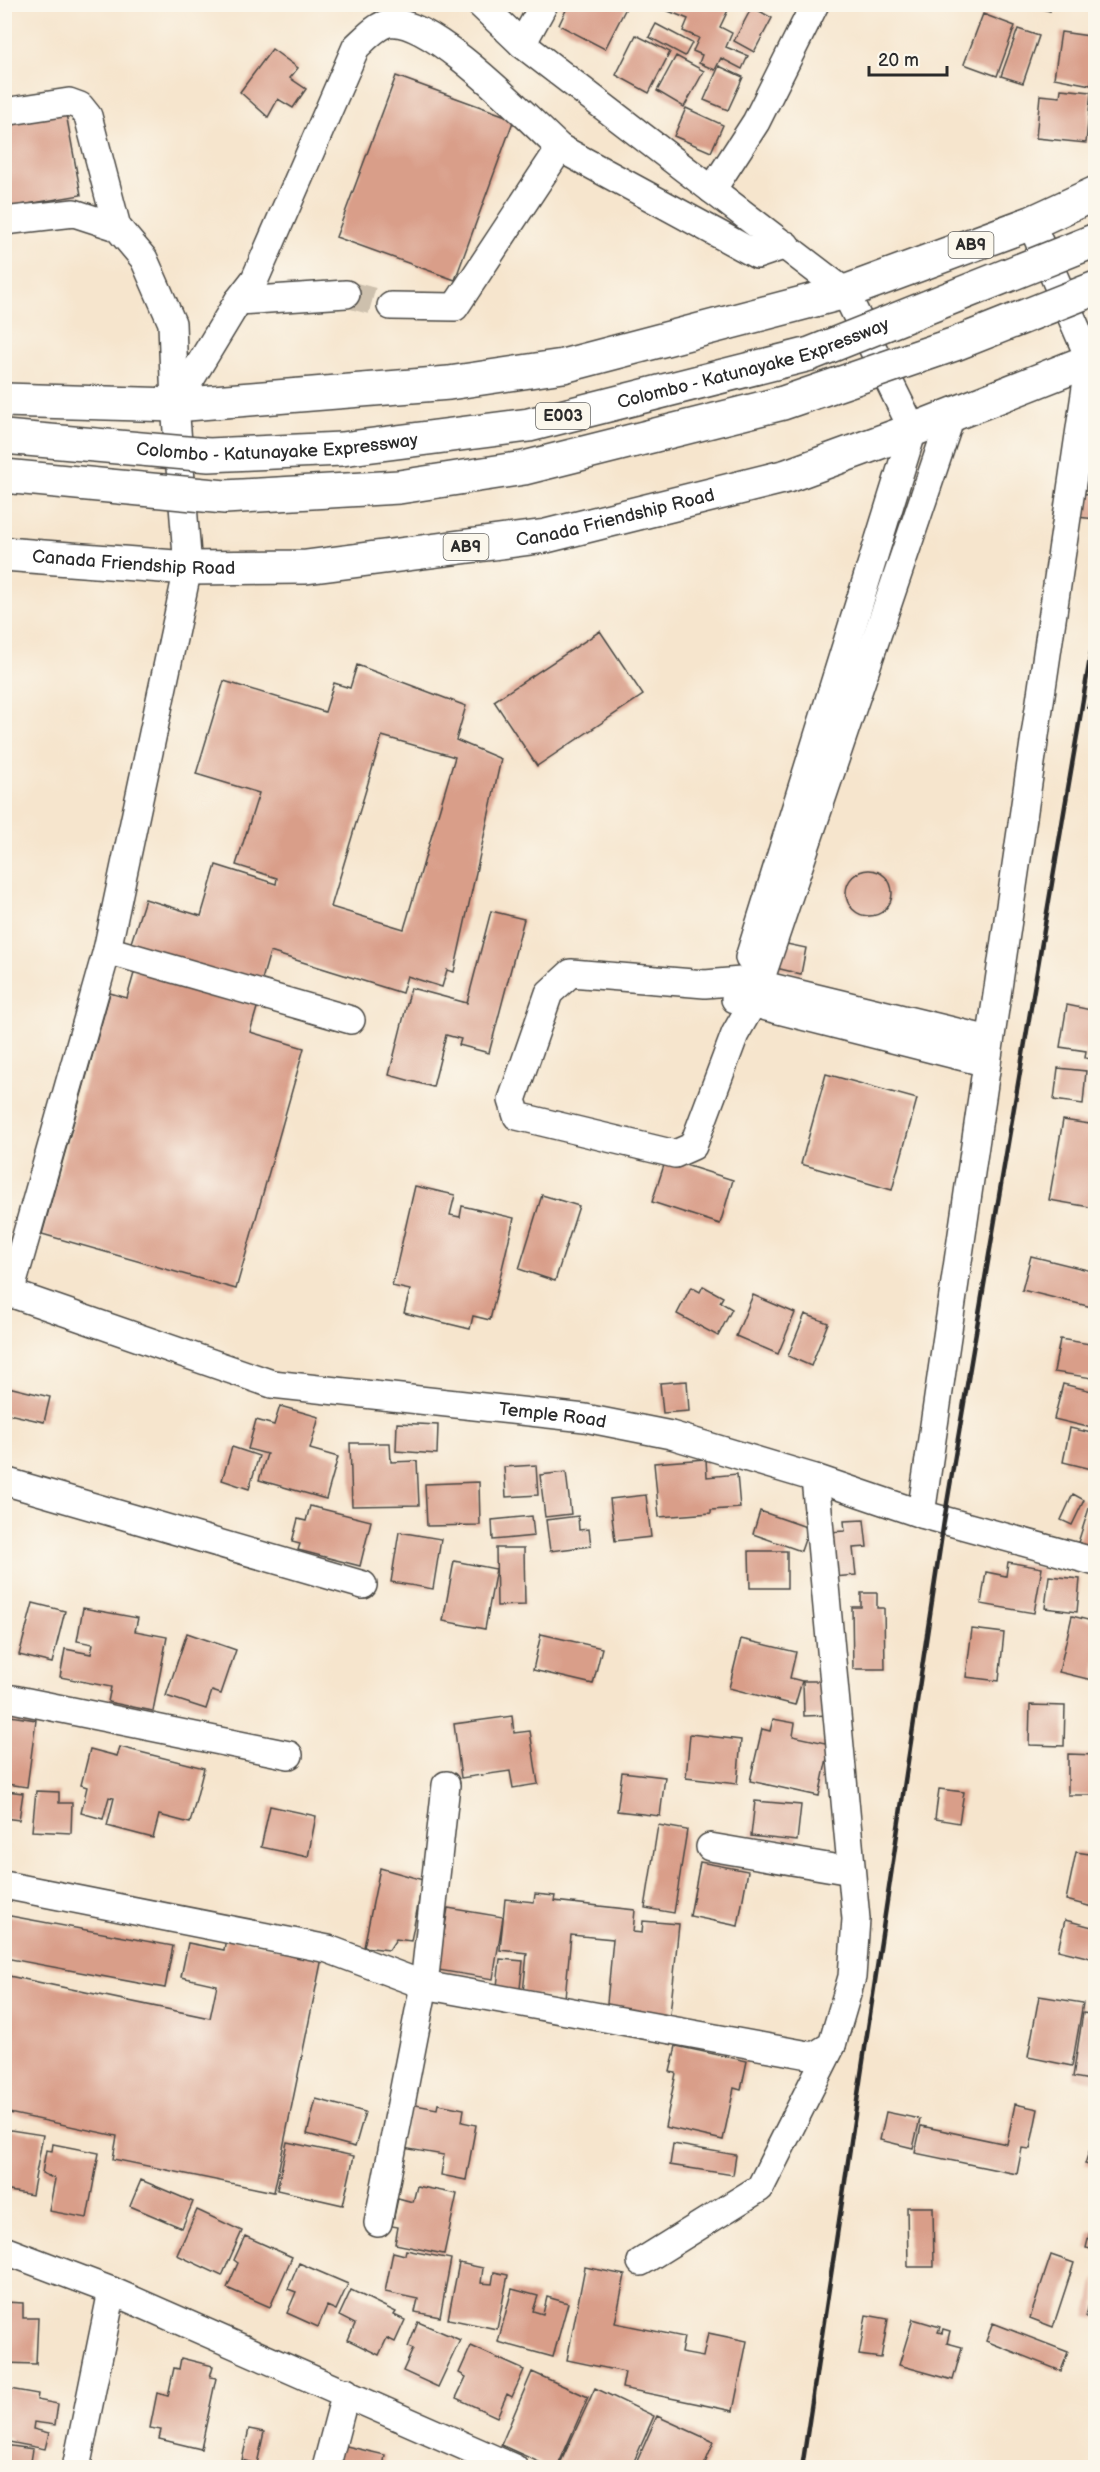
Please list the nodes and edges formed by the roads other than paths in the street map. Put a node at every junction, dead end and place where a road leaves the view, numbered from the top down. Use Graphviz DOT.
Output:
graph roads {
  1 [pos="480,4"];
  2 [pos="544,4"];
  3 [pos="815,4"];
  4 [pos="522,44"];
  5 [pos="4,112"];
  6 [pos="560,148"];
  7 [pos="712,190"];
  8 [pos="1095,193"];
  9 [pos="4,221"];
  10 [pos="1031,222"];
  11 [pos="117,227"];
  12 [pos="1095,240"];
  13 [pos="786,245"];
  14 [pos="1095,288"];
  15 [pos="845,292"];
  16 [pos="346,294"];
  17 [pos="238,301"];
  18 [pos="391,306"];
  19 [pos="1093,359"];
  20 [pos="1090,397"];
  21 [pos="4,400"];
  22 [pos="175,405"];
  23 [pos="952,414"];
  24 [pos="913,430"];
  25 [pos="4,437"];
  26 [pos="4,476"];
  27 [pos="4,554"];
  28 [pos="188,568"];
  29 [pos="107,950"];
  30 [pos="747,992"];
  31 [pos="351,1020"];
  32 [pos="989,1051"];
  33 [pos="7,1292"];
  34 [pos="815,1478"];
  35 [pos="4,1481"];
  36 [pos="921,1514"];
  37 [pos="1095,1562"];
  38 [pos="363,1585"];
  39 [pos="4,1700"];
  40 [pos="289,1755"];
  41 [pos="446,1785"];
  42 [pos="710,1847"];
  43 [pos="851,1871"];
  44 [pos="4,1885"];
  45 [pos="424,1985"];
  46 [pos="832,2045"];
  47 [pos="378,2223"];
  48 [pos="4,2250"];
  49 [pos="642,2262"];
  50 [pos="112,2291"];
  51 [pos="346,2392"];
  52 [pos="76,2468"];
  53 [pos="326,2468"];
  54 [pos="514,2468"];
  1 -- 4 [label="street"];
  2 -- 4 [label="street"];
  3 -- 7 [label="street"];
  4 -- 7 [label="street"];
  5 -- 11 [label="street"];
  6 -- 13 [label="street"];
  6 -- 17 [label="street"];
  6 -- 18 [label="street"];
  7 -- 13 [label="street"];
  8 -- 10 [label="main road, AB9"];
  9 -- 11 [label="street"];
  10 -- 15 [label="main road, AB9"];
  10 -- 19 [label="street"];
  11 -- 22 [label="street"];
  12 -- 25 [label="main road, Colombo - Katunayake Expressway / E003, bridge"];
  13 -- 15 [label="street"];
  14 -- 26 [label="main road, E003, bridge"];
  15 -- 22 [label="main road, AB9"];
  15 -- 24 [label="street"];
  16 -- 17 [label="street"];
  17 -- 22 [label="street"];
  19 -- 20 [label="street"];
  19 -- 23 [label="main road, Canada Friendship Road / AB9"];
  20 -- 32 [label="street"];
  21 -- 22 [label="main road, AB9"];
  22 -- 28 [label="street"];
  23 -- 24 [label="main road, Canada Friendship Road / AB9"];
  23 -- 30 [label="street"];
  24 -- 28 [label="main road, Canada Friendship Road / AB9"];
  24 -- 30 [label="street"];
  27 -- 28 [label="main road, Canada Friendship Road / AB9"];
  28 -- 29 [label="street"];
  29 -- 31 [label="street"];
  29 -- 33 [label="street"];
  30 -- 30 [label="street"];
  30 -- 32 [label="street"];
  32 -- 36 [label="street"];
  33 -- 34 [label="street, Temple Road"];
  34 -- 36 [label="street, Temple Road"];
  34 -- 43 [label="street"];
  35 -- 38 [label="street"];
  36 -- 37 [label="street, Temple Road"];
  39 -- 40 [label="street"];
  41 -- 45 [label="street"];
  42 -- 43 [label="street"];
  43 -- 46 [label="street"];
  44 -- 45 [label="street"];
  45 -- 46 [label="street"];
  45 -- 47 [label="street"];
  46 -- 49 [label="street"];
  48 -- 50 [label="street"];
  50 -- 51 [label="street"];
  50 -- 52 [label="street"];
  51 -- 53 [label="street"];
  51 -- 54 [label="street"];
}
